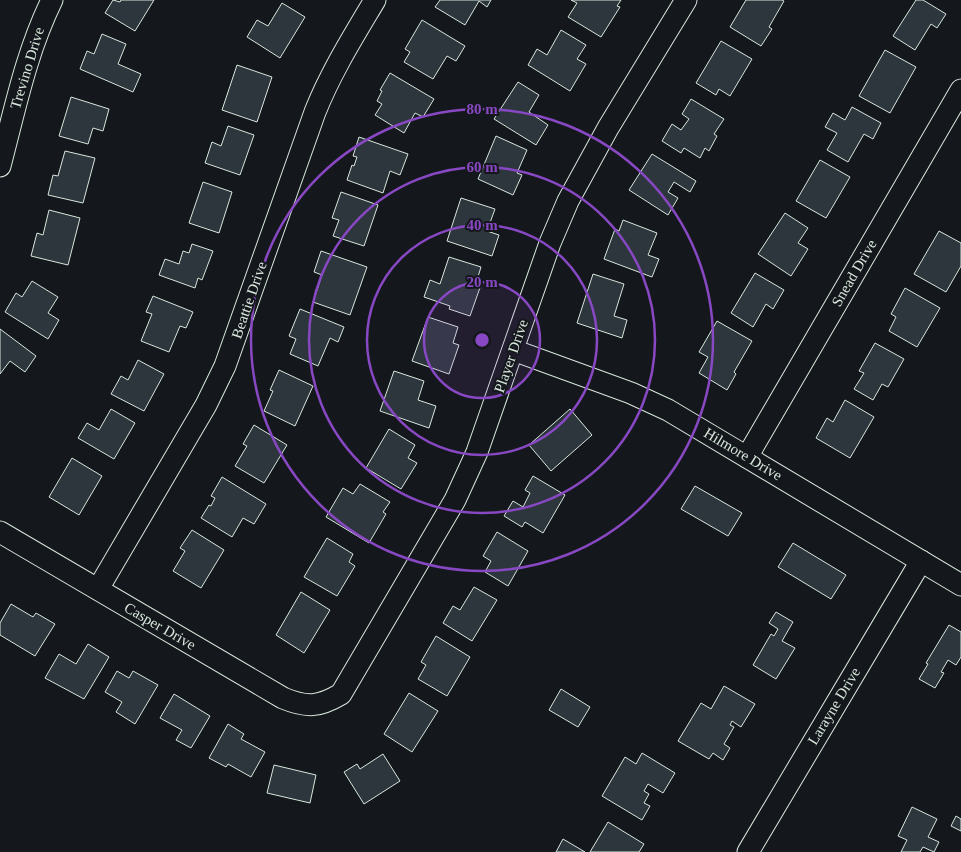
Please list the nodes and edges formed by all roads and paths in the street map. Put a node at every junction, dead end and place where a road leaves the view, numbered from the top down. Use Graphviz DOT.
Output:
graph roads {
  1 [pos="52,0"];
  2 [pos="375,0"];
  3 [pos="686,0"];
  4 [pos="961,90"];
  5 [pos="0,166"];
  6 [pos="513,350"];
  7 [pos="747,457"];
  8 [pos="0,532"];
  9 [pos="921,561"];
  10 [pos="961,585"];
  11 [pos="98,589"];
  12 [pos="325,702"];
  13 [pos="748,852"];
  1 -- 5 [label="street, Trevino Drive"];
  2 -- 11 [label="street, Beattie Drive"];
  3 -- 6 [label="street, Player Drive"];
  4 -- 7 [label="street, Snead Drive"];
  6 -- 7 [label="street, Hilmore Drive"];
  6 -- 12 [label="street, Player Drive"];
  7 -- 9 [label="street, Hilmore Drive"];
  8 -- 11 [label="street, Casper Drive"];
  9 -- 10 [label="street, Hilmore Drive"];
  9 -- 13 [label="street, Larayne Drive"];
  11 -- 12 [label="street, Casper Drive"];
}
